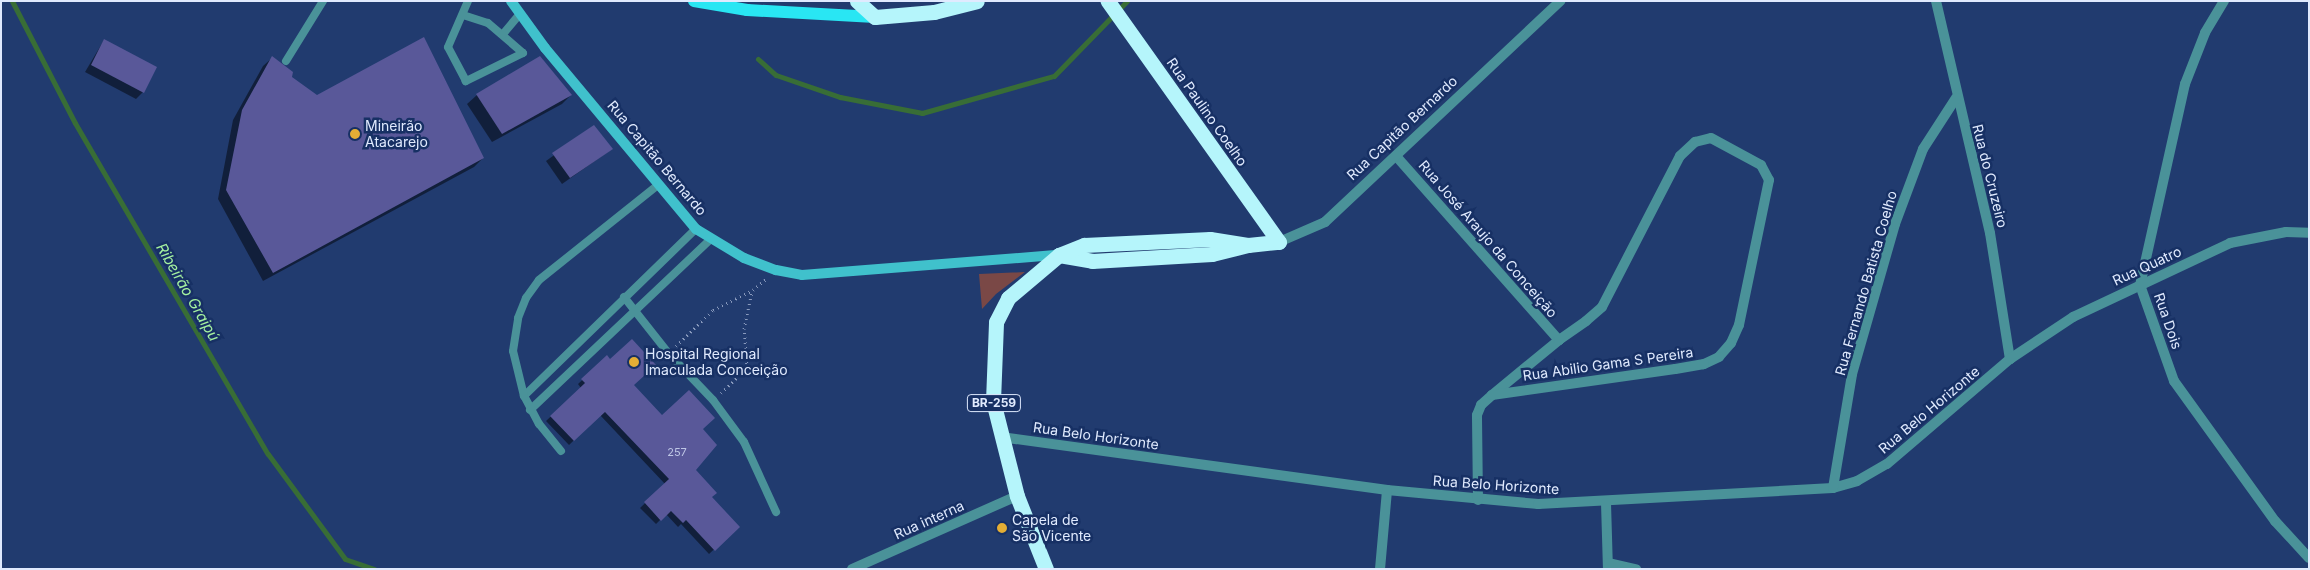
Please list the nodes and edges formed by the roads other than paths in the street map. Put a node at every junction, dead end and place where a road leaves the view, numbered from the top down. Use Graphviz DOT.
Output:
graph roads {
  1 [pos="323,1"];
  2 [pos="468,1"];
  3 [pos="511,1"];
  4 [pos="694,1"];
  5 [pos="857,1"];
  6 [pos="977,1"];
  7 [pos="1560,1"];
  8 [pos="1936,1"];
  9 [pos="2224,1"];
  10 [pos="1109,3"];
  11 [pos="520,14"];
  12 [pos="463,15"];
  13 [pos="875,17"];
  14 [pos="502,34"];
  15 [pos="286,61"];
  16 [pos="1956,98"];
  17 [pos="1396,156"];
  18 [pos="658,186"];
  19 [pos="696,229"];
  20 [pos="2309,233"];
  21 [pos="712,240"];
  22 [pos="1279,242"];
  23 [pos="1059,255"];
  24 [pos="2140,284"];
  25 [pos="624,297"];
  26 [pos="634,310"];
  27 [pos="1559,340"];
  28 [pos="2010,360"];
  29 [pos="1492,395"];
  30 [pos="524,396"];
  31 [pos="530,410"];
  32 [pos="1001,437"];
  33 [pos="561,450"];
  34 [pos="1833,488"];
  35 [pos="1387,490"];
  36 [pos="1017,496"];
  37 [pos="1478,500"];
  38 [pos="1606,502"];
  39 [pos="776,512"];
  40 [pos="2309,558"];
  41 [pos="1609,566"];
  42 [pos="852,569"];
  43 [pos="1046,569"];
  44 [pos="1380,569"];
  45 [pos="1636,569"];
  1 -- 15 [label="lane"];
  2 -- 12 [label="lane"];
  3 -- 11 [label="main road, Rua Capitão Bernardo"];
  4 -- 13 [label="main road"];
  5 -- 13 [label="highway"];
  6 -- 13 [label="highway"];
  7 -- 17 [label="street, Rua Capitão Bernardo"];
  8 -- 16 [label="street, Rua do Cruzeiro"];
  9 -- 24 [label="street, Rua Dois"];
  10 -- 22 [label="highway, Rua Paulino Coelho"];
  11 -- 14 [label="lane"];
  11 -- 18 [label="main road, Rua Capitão Bernardo"];
  12 -- 14 [label="lane"];
  12 -- 14 [label="lane"];
  16 -- 28 [label="street, Rua do Cruzeiro"];
  16 -- 34 [label="street, Rua Fernando Batista Coelho"];
  17 -- 22 [label="street, Rua Capitão Bernardo"];
  17 -- 27 [label="street, Rua José Araujo da Conceição"];
  18 -- 19 [label="main road, Rua Capitão Bernardo"];
  18 -- 30 [label="lane"];
  19 -- 21 [label="main road, Rua Capitão Bernardo"];
  19 -- 25 [label="lane"];
  20 -- 24 [label="street, Rua Quatro"];
  21 -- 23 [label="main road, Rua Capitão Bernardo"];
  21 -- 26 [label="lane"];
  22 -- 23 [label="highway, Rua Capitão Bernardo"];
  23 -- 32 [label="highway, BR-259"];
  24 -- 28 [label="street, Rua Quatro"];
  24 -- 40 [label="street, Rua Dois"];
  25 -- 26 [label="lane"];
  25 -- 30 [label="lane"];
  26 -- 31 [label="lane"];
  26 -- 39 [label="lane"];
  27 -- 29 [label="street"];
  27 -- 29 [label="street, Rua Abilio Gama S Pereira"];
  28 -- 34 [label="street, Rua Belo Horizonte"];
  29 -- 37 [label="street"];
  30 -- 31 [label="lane"];
  31 -- 33 [label="lane"];
  32 -- 35 [label="street, Rua Belo Horizonte"];
  32 -- 36 [label="highway, BR-259"];
  34 -- 38 [label="street, Rua Belo Horizonte"];
  35 -- 37 [label="street, Rua Belo Horizonte"];
  35 -- 44 [label="street"];
  36 -- 42 [label="street, Rua interna"];
  36 -- 43 [label="highway, BR-259"];
  37 -- 38 [label="street, Rua Belo Horizonte"];
  38 -- 41 [label="street"];
  41 -- 45 [label="street"];
}
